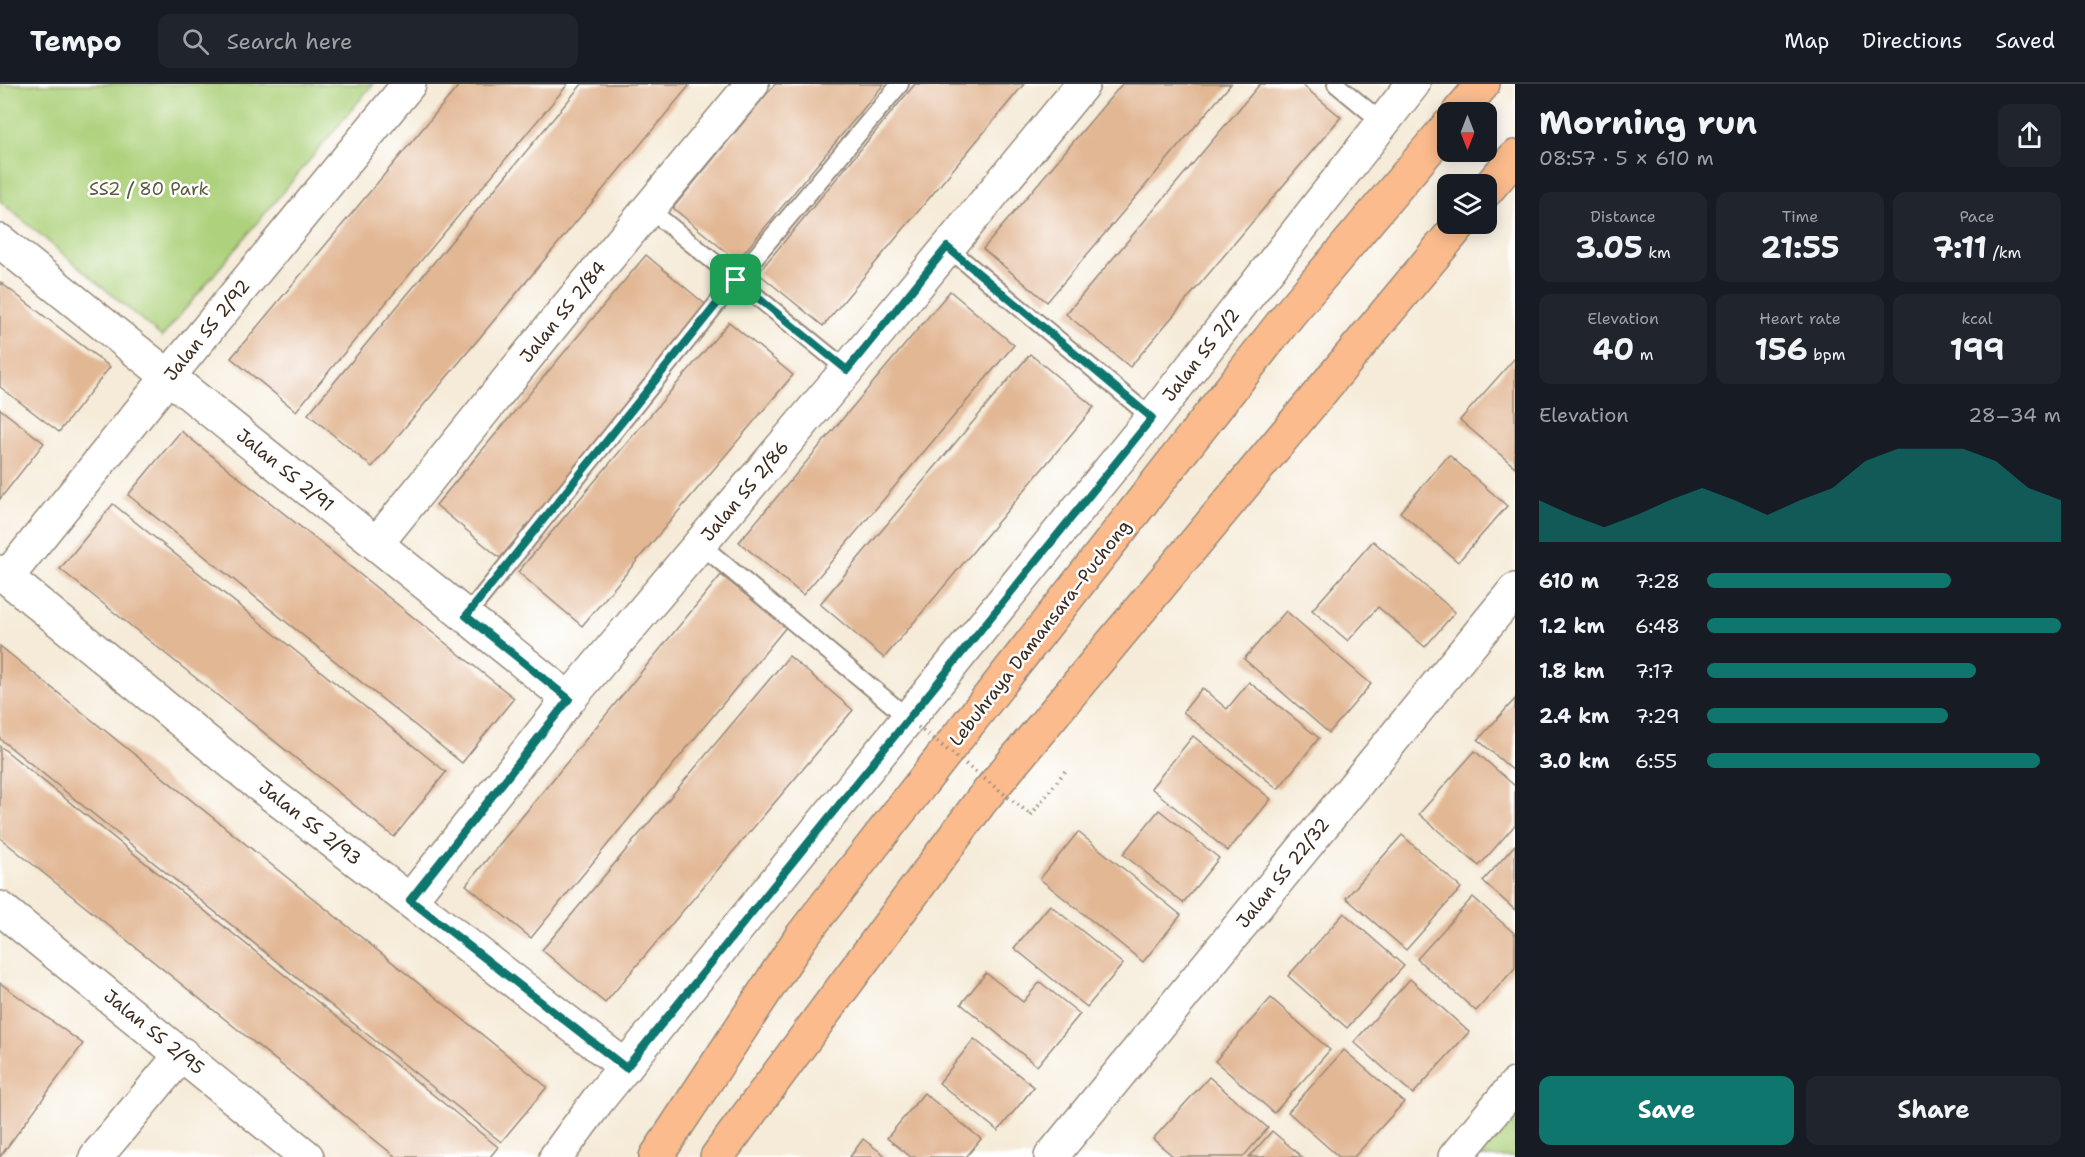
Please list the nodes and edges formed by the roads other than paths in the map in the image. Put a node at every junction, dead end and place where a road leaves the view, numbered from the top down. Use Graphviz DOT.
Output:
graph roads {
  1 [pos="409,84"];
  2 [pos="753,84"];
  3 [pos="900,84"];
  4 [pos="1083,84"];
  5 [pos="1336,84"];
  6 [pos="1413,84"];
  7 [pos="1483,84"];
  8 [pos="1468,102"];
  9 [pos="1382,122"];
  10 [pos="1437,139"];
  11 [pos="1515,157"];
  12 [pos="1497,178"];
  13 [pos="649,209"];
  14 [pos="1452,234"];
  15 [pos="0,241"];
  16 [pos="947,247"];
  17 [pos="736,280"];
  18 [pos="847,370"];
  19 [pos="168,377"];
  20 [pos="1152,418"];
  21 [pos="377,543"];
  22 [pos="700,544"];
  23 [pos="4,574"];
  24 [pos="1515,590"];
  25 [pos="466,616"];
  26 [pos="569,699"];
  27 [pos="913,723"];
  28 [pos="410,900"];
  29 [pos="0,908"];
  30 [pos="182,1054"];
  31 [pos="626,1068"];
  32 [pos="1515,1085"];
  33 [pos="656,1151"];
  34 [pos="96,1157"];
  35 [pos="308,1157"];
  36 [pos="556,1157"];
  37 [pos="717,1157"];
  38 [pos="1051,1157"];
  39 [pos="1455,1157"];
  1 -- 19 [label="street, Jalan SS 2/92"];
  2 -- 13 [label="street, Jalan SS 2/84"];
  3 -- 17 [label="lane"];
  4 -- 16 [label="street, Jalan SS 2/86"];
  5 -- 9 [label="lane"];
  6 -- 9 [label="street, Jalan SS 2/2"];
  7 -- 8 [label="highway"];
  9 -- 20 [label="street, Jalan SS 2/2"];
  10 -- 33 [label="highway, Lebuhraya Damansara–Puchong"];
  11 -- 12 [label="highway"];
  13 -- 17 [label="lane"];
  13 -- 21 [label="street, Jalan SS 2/84"];
  14 -- 37 [label="highway"];
  15 -- 19 [label="street, Jalan SS 2/91"];
  16 -- 18 [label="street, Jalan SS 2/86"];
  16 -- 20 [label="lane"];
  17 -- 18 [label="lane"];
  17 -- 25 [label="lane"];
  18 -- 22 [label="street, Jalan SS 2/86"];
  19 -- 21 [label="street, Jalan SS 2/91"];
  19 -- 23 [label="street, Jalan SS 2/92"];
  20 -- 27 [label="street, Jalan SS 2/2"];
  21 -- 25 [label="street, Jalan SS 2/91"];
  22 -- 26 [label="street, Jalan SS 2/86"];
  22 -- 27 [label="lane"];
  23 -- 28 [label="street, Jalan SS 2/93"];
  24 -- 38 [label="street, Jalan SS 22/32"];
  25 -- 26 [label="street, Jalan SS 2/91"];
  26 -- 28 [label="street, Jalan SS 2/86"];
  27 -- 31 [label="street, Jalan SS 2/2"];
  28 -- 31 [label="street, Jalan SS 2/93"];
  29 -- 30 [label="street, Jalan SS 2/95"];
  30 -- 34 [label="street"];
  30 -- 35 [label="street, Jalan SS 2/95"];
  31 -- 36 [label="street, Jalan SS 2/2"];
  32 -- 39 [label="street"];
}
